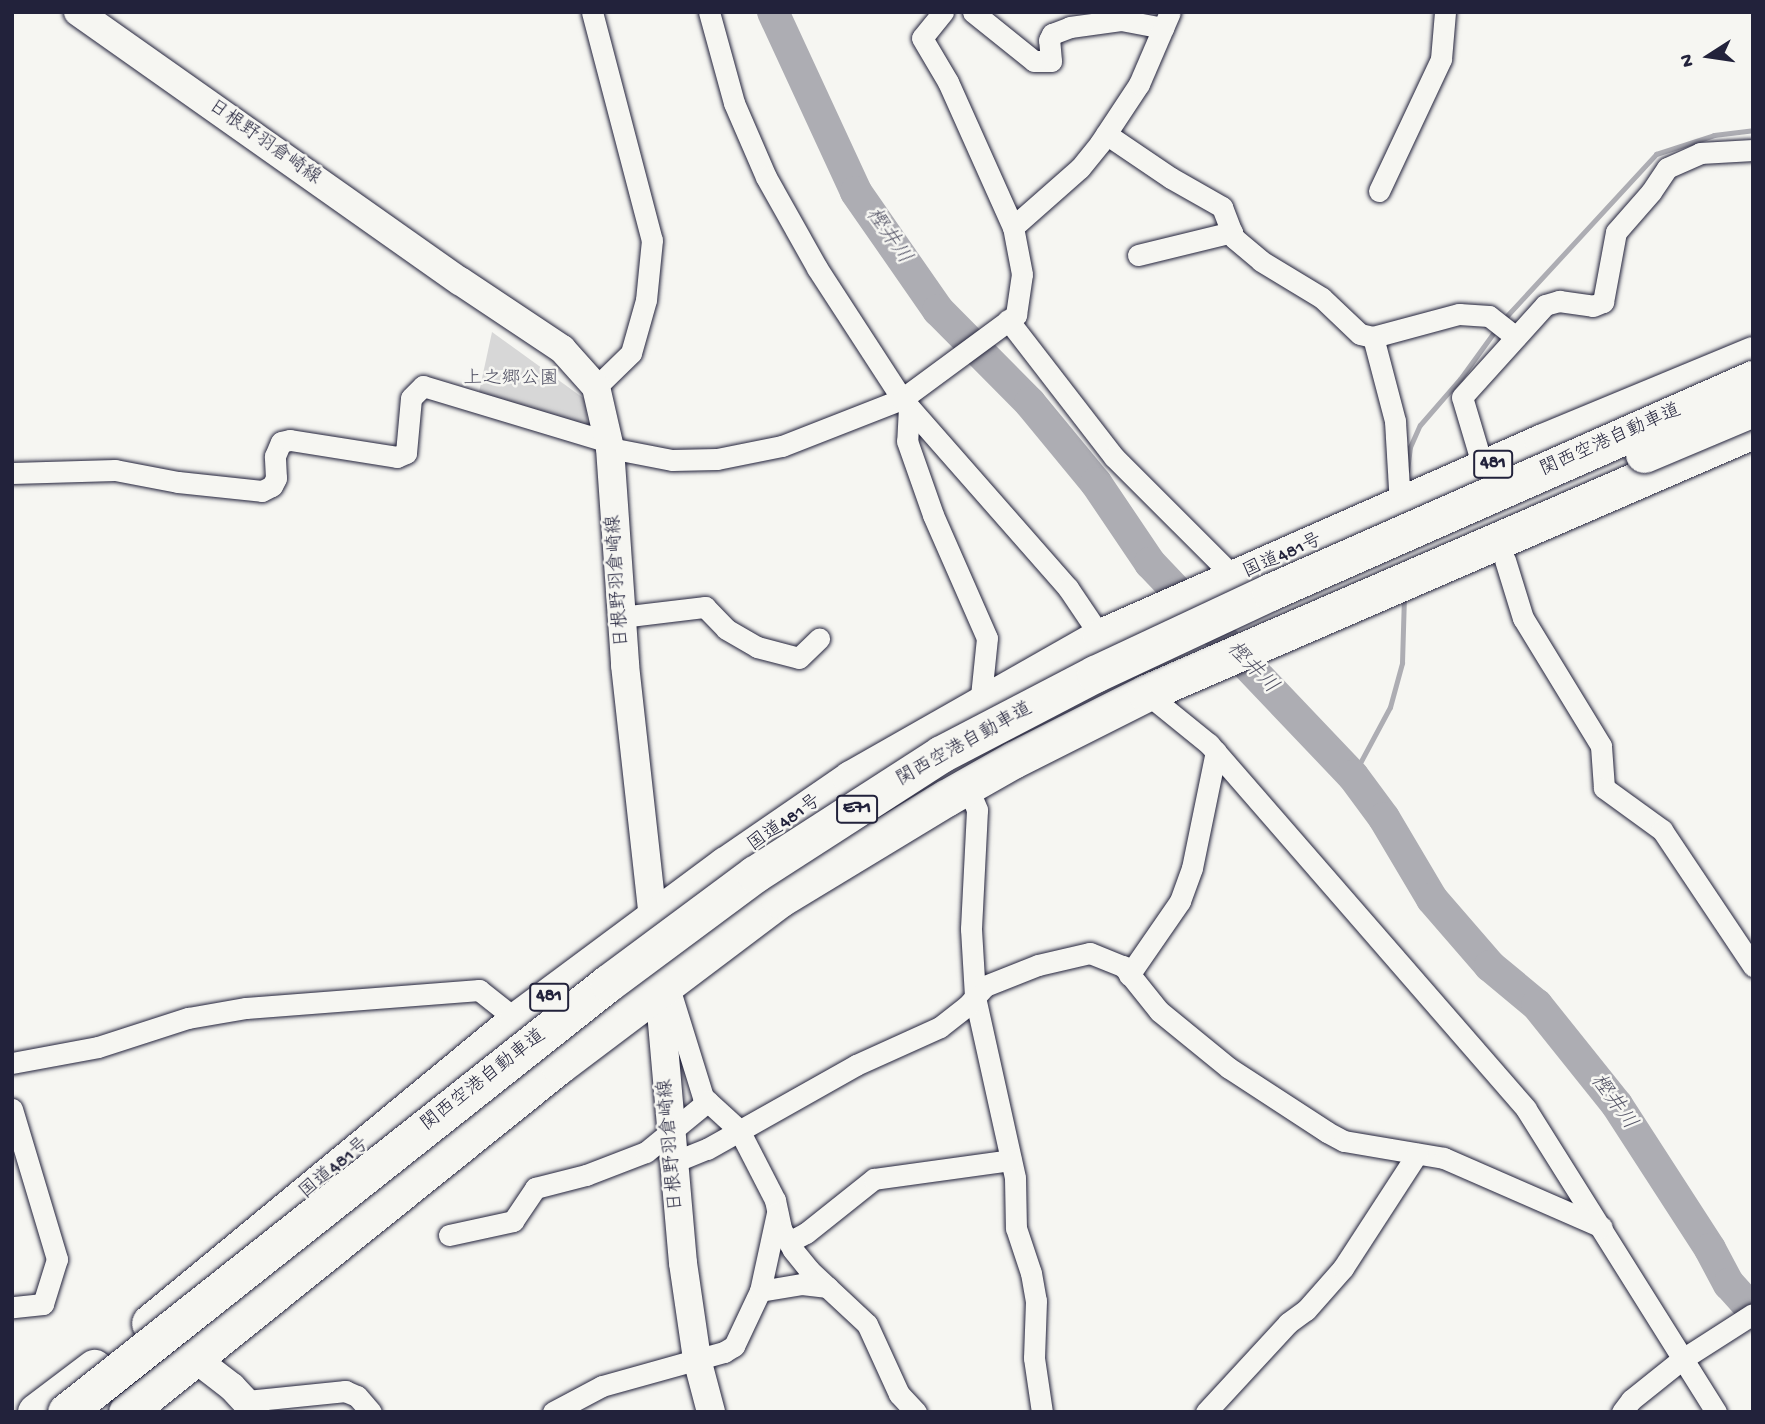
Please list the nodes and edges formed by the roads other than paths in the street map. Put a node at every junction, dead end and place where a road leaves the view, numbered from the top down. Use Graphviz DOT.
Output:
graph roads {
  1 [pos="78,12"];
  2 [pos="592,12"];
  3 [pos="709,12"];
  4 [pos="943,12"];
  5 [pos="973,12"];
  6 [pos="1445,12"];
  7 [pos="1167,20"];
  8 [pos="1106,134"];
  9 [pos="1753,150"];
  10 [pos="1379,191"];
  11 [pos="1013,227"];
  12 [pos="1232,232"];
  13 [pos="1138,255"];
  14 [pos="1008,320"];
  15 [pos="1373,337"];
  16 [pos="1516,337"];
  17 [pos="1753,355"];
  18 [pos="1753,379"];
  19 [pos="596,387"];
  20 [pos="905,403"];
  21 [pos="1753,408"];
  22 [pos="1753,430"];
  23 [pos="609,445"];
  24 [pos="1479,454"];
  25 [pos="12,473"];
  26 [pos="1401,505"];
  27 [pos="1505,560"];
  28 [pos="1236,578"];
  29 [pos="621,617"];
  30 [pos="1101,637"];
  31 [pos="819,639"];
  32 [pos="1146,693"];
  33 [pos="980,706"];
  34 [pos="1216,751"];
  35 [pos="967,786"];
  36 [pos="653,920"];
  37 [pos="1753,966"];
  38 [pos="1129,975"];
  39 [pos="662,988"];
  40 [pos="975,997"];
  41 [pos="517,1020"];
  42 [pos="12,1063"];
  43 [pos="708,1101"];
  44 [pos="12,1109"];
  45 [pos="739,1130"];
  46 [pos="671,1131"];
  47 [pos="1417,1154"];
  48 [pos="1011,1160"];
  49 [pos="674,1162"];
  50 [pos="777,1211"];
  51 [pos="1602,1227"];
  52 [pos="449,1235"];
  53 [pos="789,1242"];
  54 [pos="828,1287"];
  55 [pos="760,1291"];
  56 [pos="12,1307"];
  57 [pos="1753,1314"];
  58 [pos="193,1357"];
  59 [pos="697,1359"];
  60 [pos="1681,1360"];
  61 [pos="251,1406"];
  62 [pos="559,1411"];
  63 [pos="36,1412"];
  64 [pos="66,1412"];
  65 [pos="105,1412"];
  66 [pos="127,1412"];
  67 [pos="371,1412"];
  68 [pos="711,1412"];
  69 [pos="916,1412"];
  70 [pos="1042,1412"];
  71 [pos="1206,1412"];
  72 [pos="1622,1412"];
  73 [pos="1716,1412"];
  1 -- 19 [label="main road, 日根野羽倉崎線"];
  2 -- 19 [label="street"];
  3 -- 20 [label="street"];
  4 -- 11 [label="street"];
  5 -- 7 [label="street"];
  6 -- 10 [label="street"];
  7 -- 8 [label="street"];
  8 -- 11 [label="street"];
  8 -- 12 [label="street"];
  9 -- 16 [label="street"];
  11 -- 14 [label="street"];
  12 -- 13 [label="street"];
  12 -- 15 [label="street"];
  14 -- 20 [label="street"];
  14 -- 28 [label="street"];
  15 -- 16 [label="street"];
  15 -- 26 [label="street"];
  16 -- 24 [label="street"];
  17 -- 26 [label="highway, 国道481号 / 481"];
  18 -- 64 [label="highway, 関西空港自動車道 / E71, bridge"];
  19 -- 23 [label="main road, 日根野羽倉崎線"];
  20 -- 23 [label="street"];
  20 -- 30 [label="street"];
  20 -- 33 [label="street"];
  21 -- 65 [label="highway, 関西空港自動車道 / E71, bridge"];
  22 -- 32 [label="highway"];
  23 -- 25 [label="street"];
  23 -- 29 [label="main road, 日根野羽倉崎線"];
  26 -- 28 [label="highway, 国道481号 / 481"];
  27 -- 37 [label="street"];
  28 -- 30 [label="highway, 国道481号 / 481"];
  29 -- 31 [label="street"];
  29 -- 36 [label="main road, 日根野羽倉崎線"];
  30 -- 33 [label="highway, 国道481号 / 481"];
  32 -- 34 [label="street"];
  32 -- 35 [label="highway"];
  33 -- 36 [label="highway, 国道481号 / 481"];
  34 -- 38 [label="street"];
  34 -- 51 [label="street"];
  35 -- 39 [label="highway"];
  35 -- 40 [label="street"];
  36 -- 39 [label="main road, 日根野羽倉崎線"];
  36 -- 41 [label="highway, 国道481号 / 481"];
  38 -- 40 [label="street"];
  38 -- 47 [label="street"];
  39 -- 43 [label="street"];
  39 -- 46 [label="main road, 日根野羽倉崎線"];
  39 -- 58 [label="highway"];
  40 -- 45 [label="street"];
  40 -- 48 [label="street"];
  41 -- 42 [label="street"];
  41 -- 63 [label="highway, 国道481号 / 481"];
  43 -- 45 [label="street"];
  43 -- 46 [label="street"];
  44 -- 56 [label="street"];
  45 -- 49 [label="street"];
  45 -- 50 [label="street"];
  46 -- 49 [label="main road, 日根野羽倉崎線"];
  46 -- 52 [label="street"];
  47 -- 51 [label="street"];
  47 -- 71 [label="street"];
  48 -- 53 [label="street"];
  48 -- 70 [label="street"];
  49 -- 59 [label="main road, 日根野羽倉崎線"];
  50 -- 53 [label="street"];
  50 -- 55 [label="street"];
  51 -- 60 [label="street"];
  53 -- 54 [label="street"];
  54 -- 55 [label="street"];
  54 -- 69 [label="street"];
  55 -- 59 [label="street"];
  57 -- 60 [label="street"];
  58 -- 61 [label="main road"];
  58 -- 66 [label="highway"];
  59 -- 62 [label="street"];
  59 -- 68 [label="main road, 日根野羽倉崎線"];
  60 -- 72 [label="street"];
  60 -- 73 [label="street"];
  61 -- 67 [label="street"];
}
